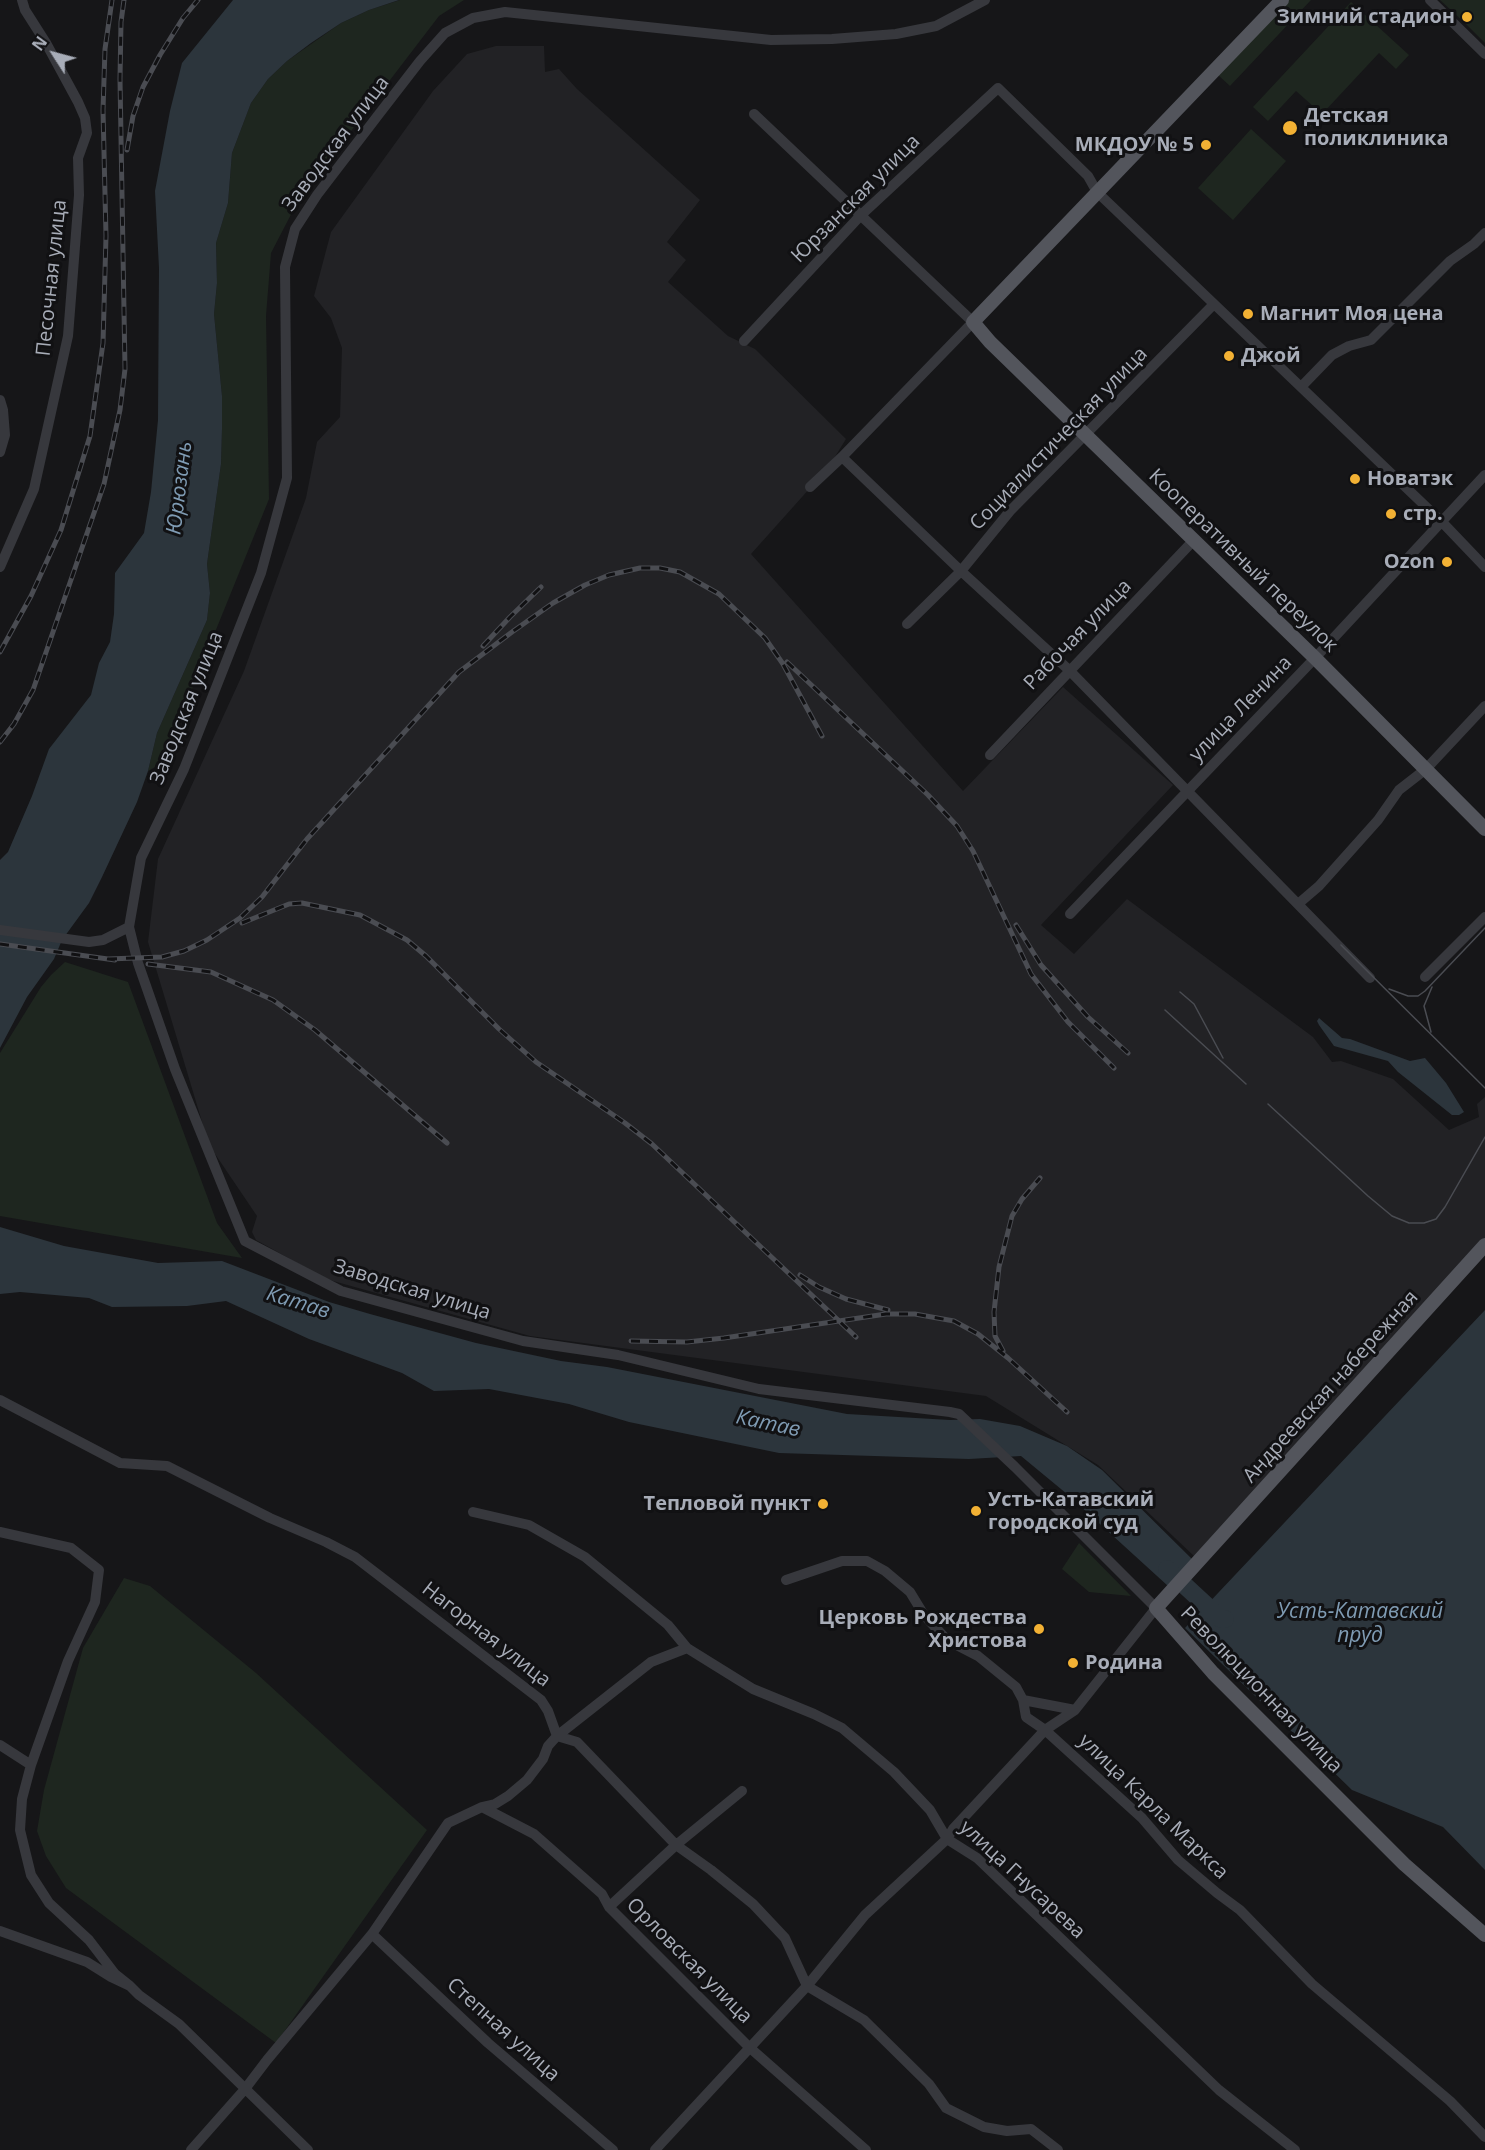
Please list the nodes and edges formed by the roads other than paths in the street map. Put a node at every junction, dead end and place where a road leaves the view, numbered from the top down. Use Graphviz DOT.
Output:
graph roads {
  1 [pos="21,0"];
  2 [pos="985,0"];
  3 [pos="1282,0"];
  4 [pos="1430,0"];
  5 [pos="1485,54"];
  6 [pos="754,114"];
  7 [pos="1097,192"];
  8 [pos="860,216"];
  9 [pos="1485,233"];
  10 [pos="1213,305"];
  11 [pos="973,322"];
  12 [pos="744,341"];
  13 [pos="1301,387"];
  14 [pos="0,400"];
  15 [pos="1085,435"];
  16 [pos="0,452"];
  17 [pos="842,457"];
  18 [pos="1485,475"];
  19 [pos="810,487"];
  20 [pos="1442,522"];
  21 [pos="1193,541"];
  22 [pos="0,567"];
  23 [pos="1485,567"];
  24 [pos="961,571"];
  25 [pos="907,624"];
  26 [pos="1315,658"];
  27 [pos="1069,670"];
  28 [pos="1485,706"];
  29 [pos="990,755"];
  30 [pos="1426,769"];
  31 [pos="1187,792"];
  32 [pos="1485,829"];
  33 [pos="1298,904"];
  34 [pos="1070,914"];
  35 [pos="1485,917"];
  36 [pos="129,927"];
  37 [pos="0,930"];
  38 [pos="1425,977"];
  39 [pos="1370,978"];
  40 [pos="1485,1245"];
  41 [pos="0,1400"];
  42 [pos="959,1414"];
  43 [pos="473,1512"];
  44 [pos="0,1532"];
  45 [pos="786,1580"];
  46 [pos="1156,1608"];
  47 [pos="687,1648"];
  48 [pos="1023,1700"];
  49 [pos="1075,1710"];
  50 [pos="1046,1730"];
  51 [pos="557,1736"];
  52 [pos="0,1745"];
  53 [pos="31,1765"];
  54 [pos="742,1791"];
  55 [pos="482,1808"];
  56 [pos="947,1839"];
  57 [pos="676,1845"];
  58 [pos="609,1907"];
  59 [pos="0,1931"];
  60 [pos="372,1934"];
  61 [pos="1485,1935"];
  62 [pos="130,1986"];
  63 [pos="807,1986"];
  64 [pos="749,2047"];
  65 [pos="245,2089"];
  66 [pos="1485,2137"];
  67 [pos="191,2150"];
  68 [pos="308,2150"];
  69 [pos="613,2150"];
  70 [pos="655,2150"];
  71 [pos="866,2150"];
  72 [pos="1058,2150"];
  73 [pos="1295,2150"];
  1 -- 22 [label="street, Песочная улица"];
  2 -- 36 [label="street, Заводская улица"];
  3 -- 7 [label="main road"];
  4 -- 5 [label="street"];
  6 -- 8 [label="street"];
  7 -- 8 [label="street, Юрзанская улица"];
  7 -- 10 [label="street"];
  7 -- 11 [label="main road"];
  8 -- 11 [label="street"];
  8 -- 12 [label="street, Юрзанская улица"];
  9 -- 13 [label="street"];
  10 -- 13 [label="street"];
  10 -- 15 [label="street, Социалистическая улица"];
  11 -- 15 [label="main road, Кооперативный переулок"];
  11 -- 17 [label="street"];
  13 -- 20 [label="street"];
  14 -- 16 [label="street"];
  15 -- 21 [label="main road, Кооперативный переулок"];
  15 -- 24 [label="street, Социалистическая улица"];
  17 -- 19 [label="street"];
  17 -- 24 [label="street"];
  18 -- 20 [label="street, улица Ленина"];
  20 -- 23 [label="street"];
  20 -- 26 [label="street, улица Ленина"];
  21 -- 26 [label="main road, Кооперативный переулок"];
  21 -- 27 [label="street, Рабочая улица"];
  24 -- 25 [label="street, Социалистическая улица"];
  24 -- 27 [label="street"];
  26 -- 30 [label="main road, Кооперативный переулок"];
  26 -- 31 [label="street, улица Ленина"];
  27 -- 29 [label="street, Рабочая улица"];
  27 -- 31 [label="street"];
  28 -- 30 [label="street"];
  30 -- 32 [label="main road, Кооперативный переулок"];
  30 -- 33 [label="street"];
  31 -- 33 [label="street"];
  31 -- 34 [label="street, улица Ленина"];
  33 -- 39 [label="street"];
  35 -- 38 [label="street"];
  36 -- 37 [label="street"];
  36 -- 42 [label="street, Заводская улица"];
  40 -- 46 [label="main road, Андреевская набережная"];
  41 -- 51 [label="street, Нагорная улица"];
  42 -- 46 [label="street, Революционная улица"];
  43 -- 47 [label="street, улица Гнусарева"];
  44 -- 53 [label="street"];
  45 -- 48 [label="street, улица Карла Маркса"];
  46 -- 49 [label="street"];
  46 -- 61 [label="main road, Революционная улица"];
  47 -- 51 [label="street"];
  47 -- 56 [label="street, улица Гнусарева"];
  48 -- 49 [label="street"];
  48 -- 50 [label="street, улица Карла Маркса"];
  49 -- 50 [label="street"];
  50 -- 56 [label="street"];
  50 -- 66 [label="street, улица Карла Маркса"];
  51 -- 55 [label="street"];
  51 -- 57 [label="street"];
  52 -- 53 [label="street"];
  53 -- 62 [label="street"];
  54 -- 57 [label="street"];
  55 -- 58 [label="street, Орловская улица"];
  55 -- 60 [label="street"];
  56 -- 63 [label="street"];
  56 -- 73 [label="street, улица Гнусарева"];
  57 -- 58 [label="street"];
  57 -- 63 [label="street"];
  58 -- 64 [label="street, Орловская улица"];
  59 -- 62 [label="street"];
  60 -- 65 [label="street"];
  60 -- 69 [label="street, Степная улица"];
  62 -- 65 [label="street"];
  63 -- 64 [label="street"];
  63 -- 72 [label="street"];
  64 -- 70 [label="street"];
  64 -- 71 [label="street, Орловская улица"];
  65 -- 67 [label="street"];
  65 -- 68 [label="street"];
}
